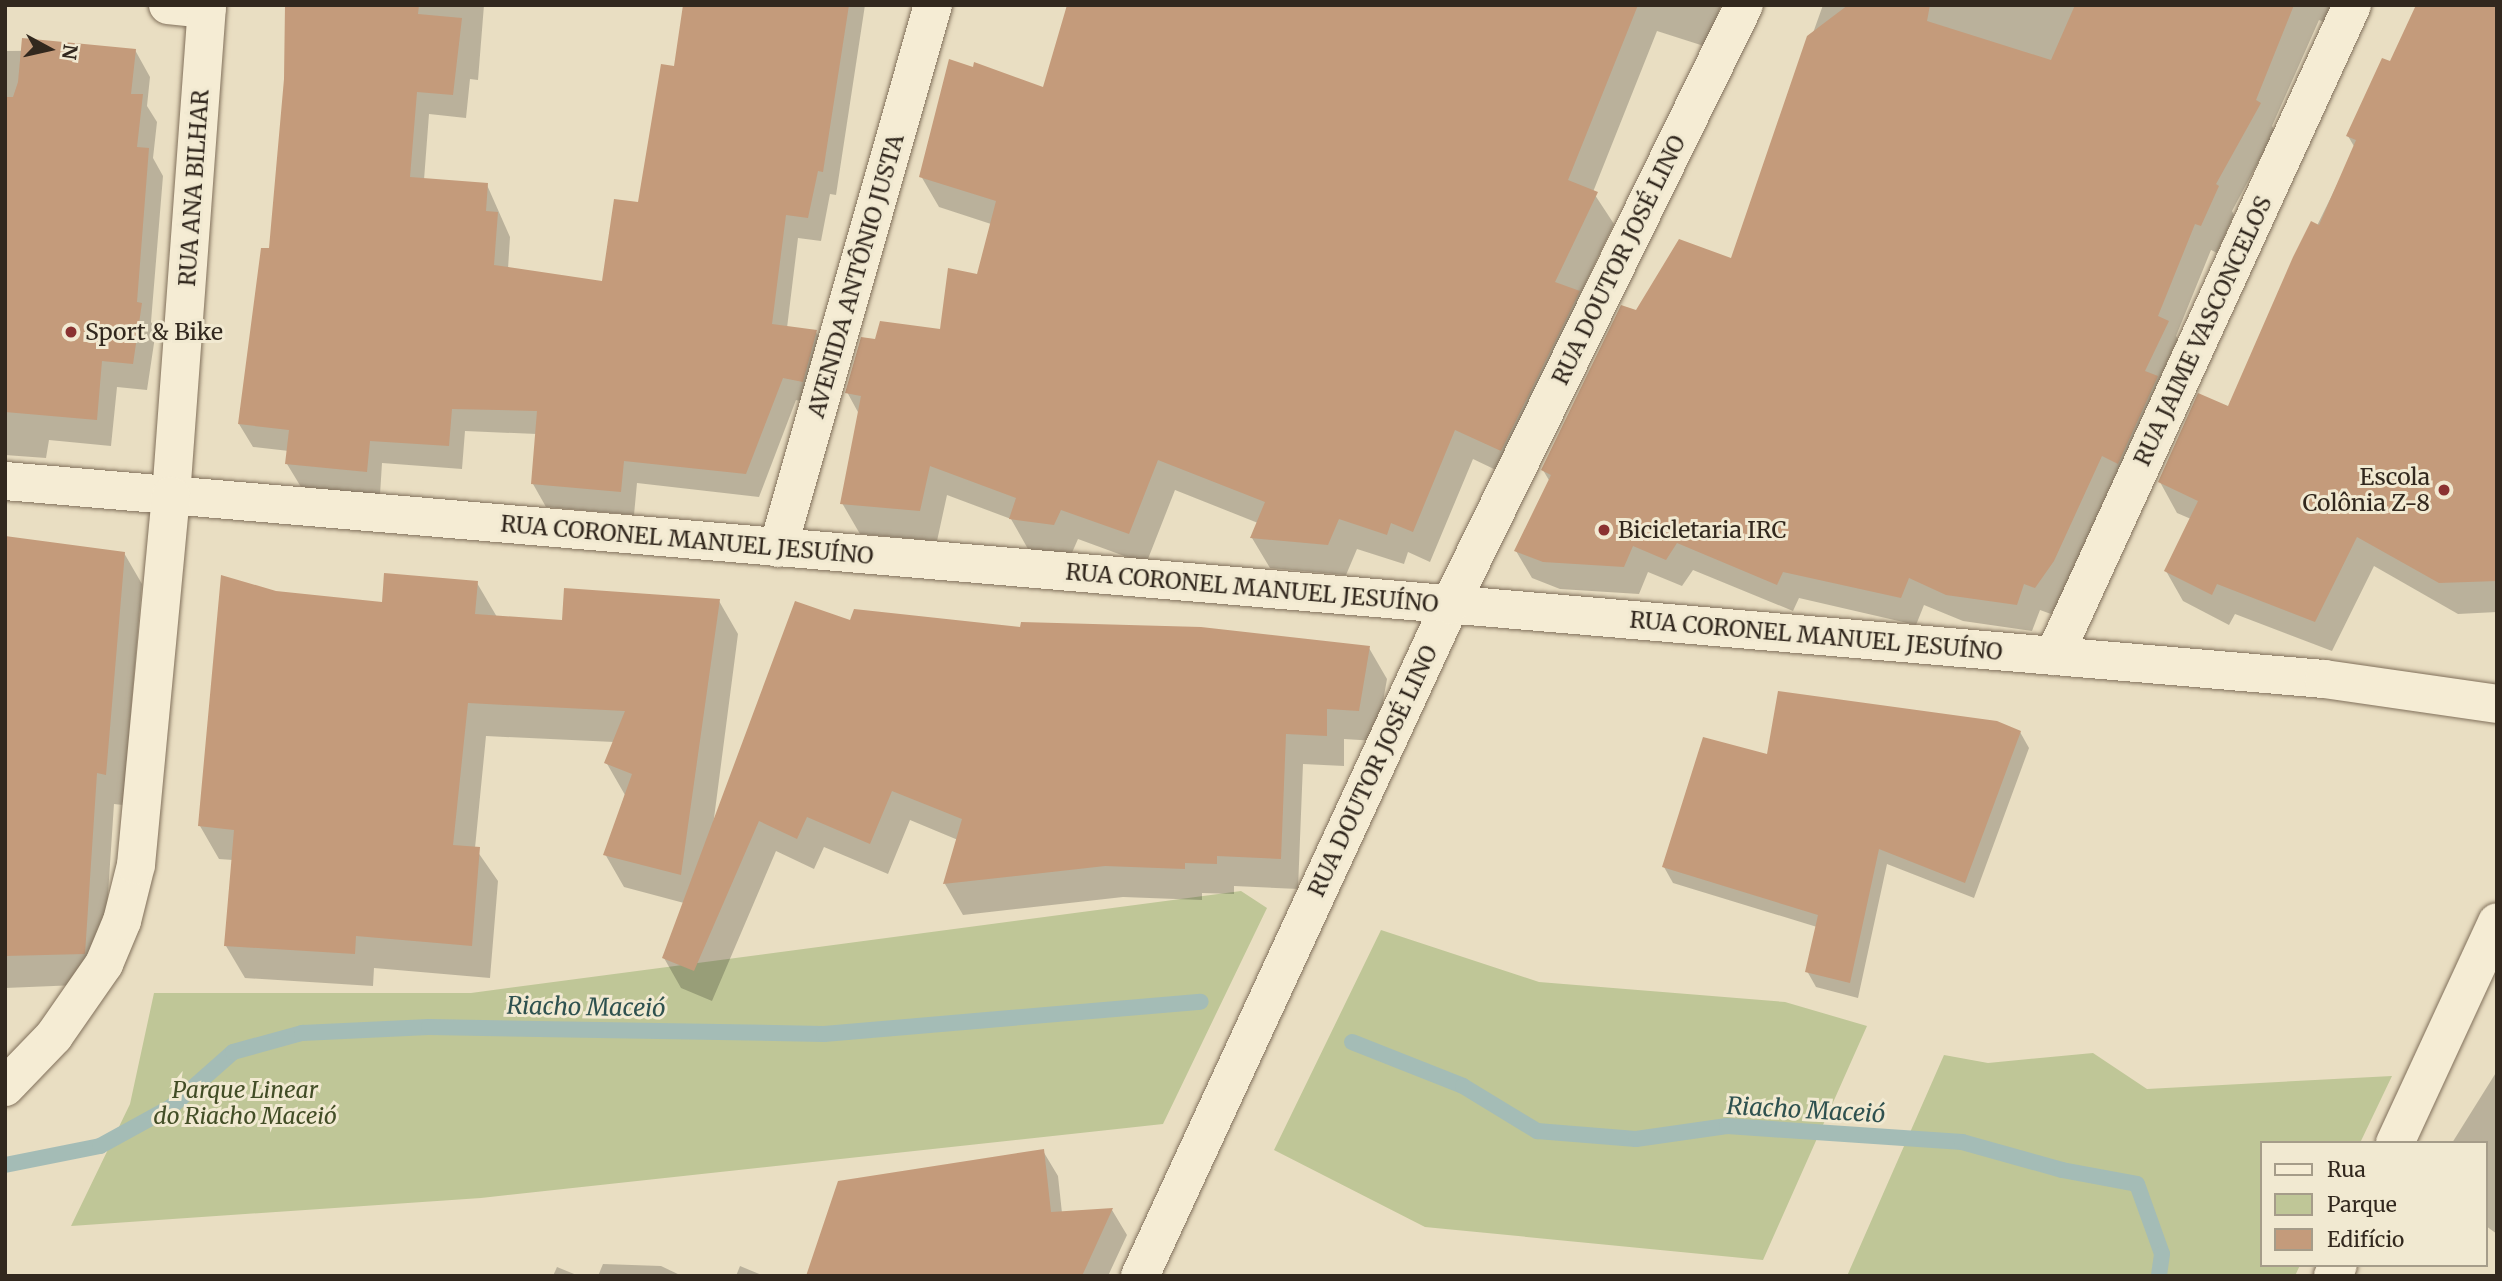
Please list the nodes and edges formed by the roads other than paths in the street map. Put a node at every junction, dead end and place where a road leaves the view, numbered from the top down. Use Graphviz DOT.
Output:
graph roads {
  1 [pos="167,5"];
  2 [pos="933,5"];
  3 [pos="1744,5"];
  4 [pos="2352,5"];
  5 [pos="207,7"];
  6 [pos="5,481"];
  7 [pos="171,496"];
  8 [pos="778,548"];
  9 [pos="1450,605"];
  10 [pos="2054,656"];
  11 [pos="2497,704"];
  12 [pos="2497,922"];
  13 [pos="5,1087"];
  14 [pos="2396,1141"];
  15 [pos="1140,1276"];
  1 -- 5 [label="street"];
  2 -- 8 [label="street, AVENIDA ANTÔNIO JUSTA"];
  3 -- 9 [label="street, RUA DOUTOR JOSÉ LINO"];
  4 -- 10 [label="street, RUA JAIME VASCONCELOS"];
  5 -- 7 [label="street, RUA ANA BILHAR"];
  6 -- 7 [label="street, RUA CORONEL MANUEL JESUÍNO"];
  7 -- 8 [label="street, RUA CORONEL MANUEL JESUÍNO"];
  7 -- 13 [label="street, RUA ANA BILHAR"];
  8 -- 9 [label="street, RUA CORONEL MANUEL JESUÍNO"];
  9 -- 10 [label="street, RUA CORONEL MANUEL JESUÍNO"];
  9 -- 15 [label="street, RUA DOUTOR JOSÉ LINO"];
  10 -- 11 [label="street, RUA CORONEL MANUEL JESUÍNO"];
  12 -- 14 [label="street"];
}
